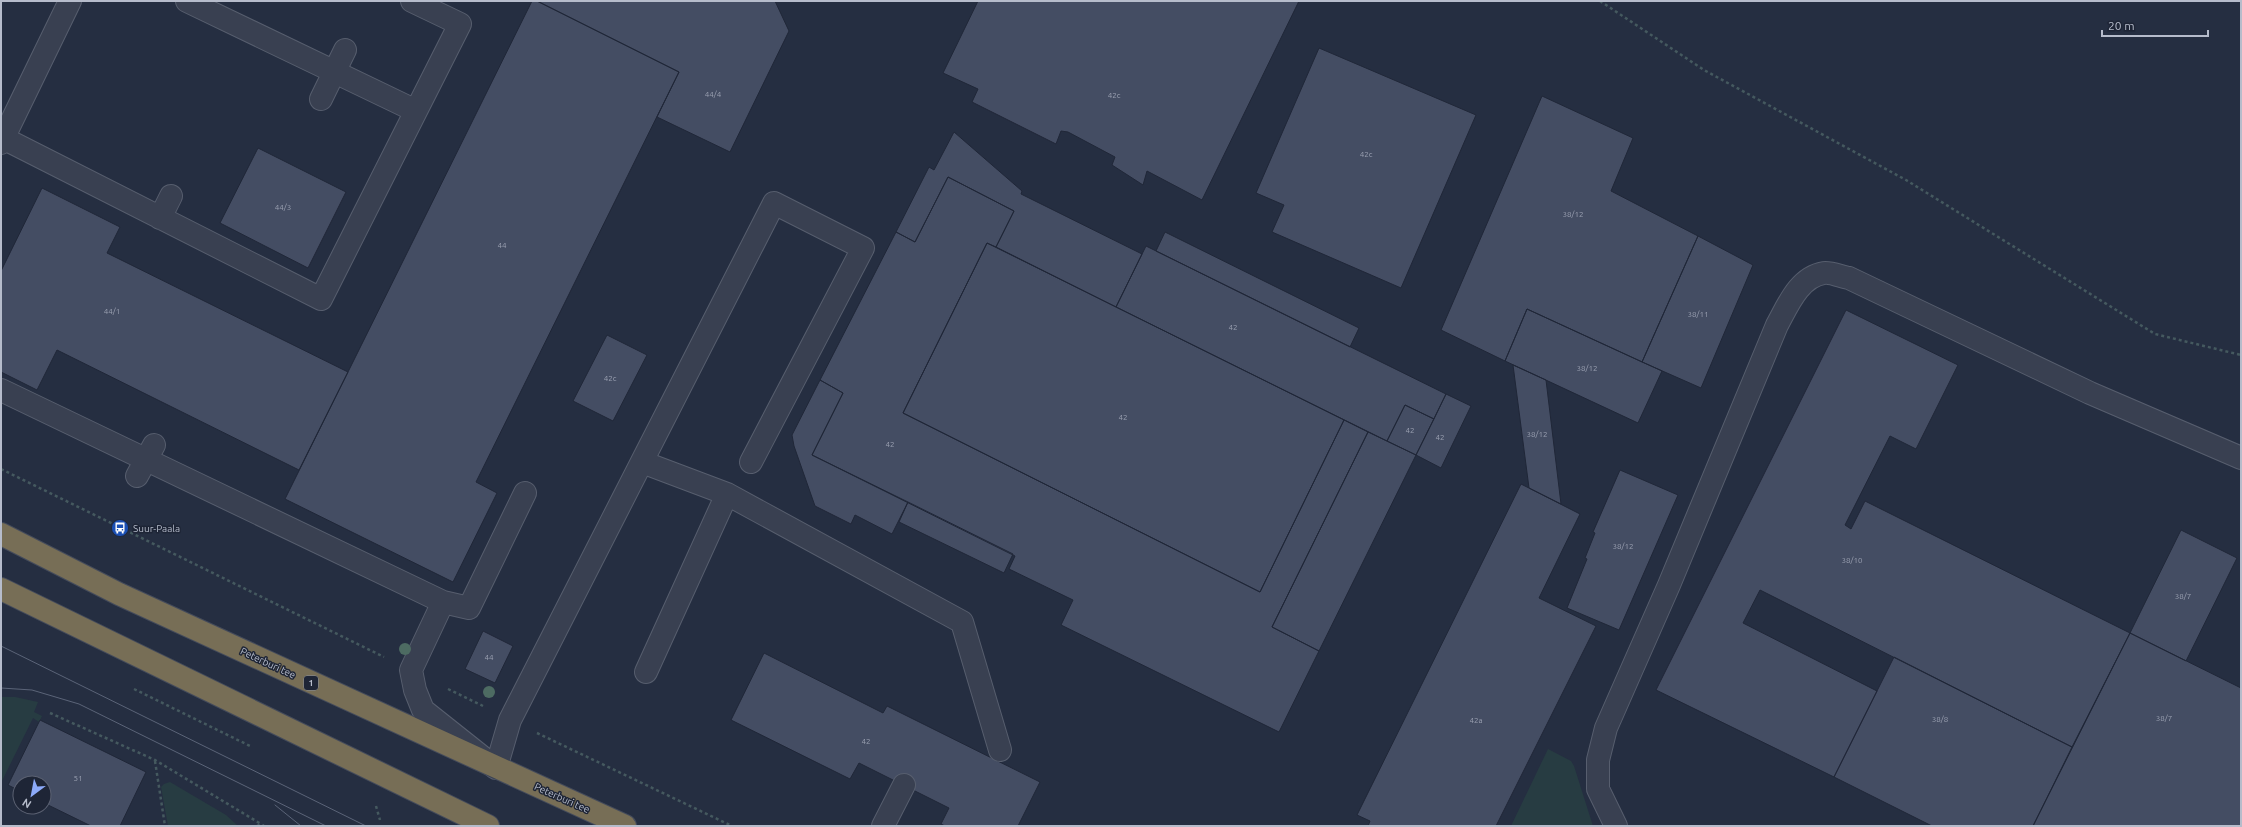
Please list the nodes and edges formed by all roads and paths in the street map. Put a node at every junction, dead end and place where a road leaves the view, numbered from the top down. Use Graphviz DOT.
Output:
graph roads {
  1 [pos="70,1"];
  2 [pos="187,1"];
  3 [pos="412,1"];
  4 [pos="1600,1"];
  5 [pos="344,50"];
  6 [pos="334,72"];
  7 [pos="321,99"];
  8 [pos="416,111"];
  9 [pos="2,141"];
  10 [pos="170,196"];
  11 [pos="160,218"];
  12 [pos="2241,355"];
  13 [pos="1,390"];
  14 [pos="2241,458"];
  15 [pos="642,462"];
  16 [pos="751,462"];
  17 [pos="1,469"];
  18 [pos="525,493"];
  19 [pos="727,494"];
  20 [pos="1,534"];
  21 [pos="1,589"];
  22 [pos="443,602"];
  23 [pos="411,670"];
  24 [pos="646,672"];
  25 [pos="50,713"];
  26 [pos="510,720"];
  27 [pos="1000,750"];
  28 [pos="155,760"];
  29 [pos="496,768"];
  30 [pos="904,785"];
  31 [pos="376,806"];
  32 [pos="380,820"];
  33 [pos="262,825"];
  34 [pos="165,826"];
  35 [pos="257,826"];
  36 [pos="488,826"];
  37 [pos="625,826"];
  38 [pos="732,826"];
  39 [pos="883,826"];
  40 [pos="1616,826"];
  1 -- 9 [label="lane"];
  2 -- 6 [label="lane"];
  3 -- 8 [label="lane"];
  4 -- 12 [label="path"];
  5 -- 6 [label="lane"];
  6 -- 7 [label="lane"];
  6 -- 8 [label="lane"];
  8 -- 11 [label="lane"];
  9 -- 11 [label="lane"];
  10 -- 11 [label="lane"];
  13 -- 22 [label="lane"];
  14 -- 40 [label="lane"];
  15 -- 16 [label="lane"];
  15 -- 19 [label="lane"];
  15 -- 26 [label="lane"];
  17 -- 23 [label="path"];
  18 -- 22 [label="lane"];
  19 -- 24 [label="lane"];
  19 -- 27 [label="lane"];
  20 -- 29 [label="highway, Peterburi tee / 1"];
  21 -- 36 [label="highway"];
  22 -- 23 [label="lane"];
  23 -- 26 [label="path"];
  23 -- 29 [label="lane"];
  25 -- 28 [label="path"];
  26 -- 29 [label="lane"];
  26 -- 38 [label="path"];
  28 -- 33 [label="path"];
  28 -- 34 [label="path"];
  29 -- 37 [label="highway, Peterburi tee / 1"];
  30 -- 39 [label="lane"];
  31 -- 32 [label="path"];
  33 -- 35 [label="path"];
}
